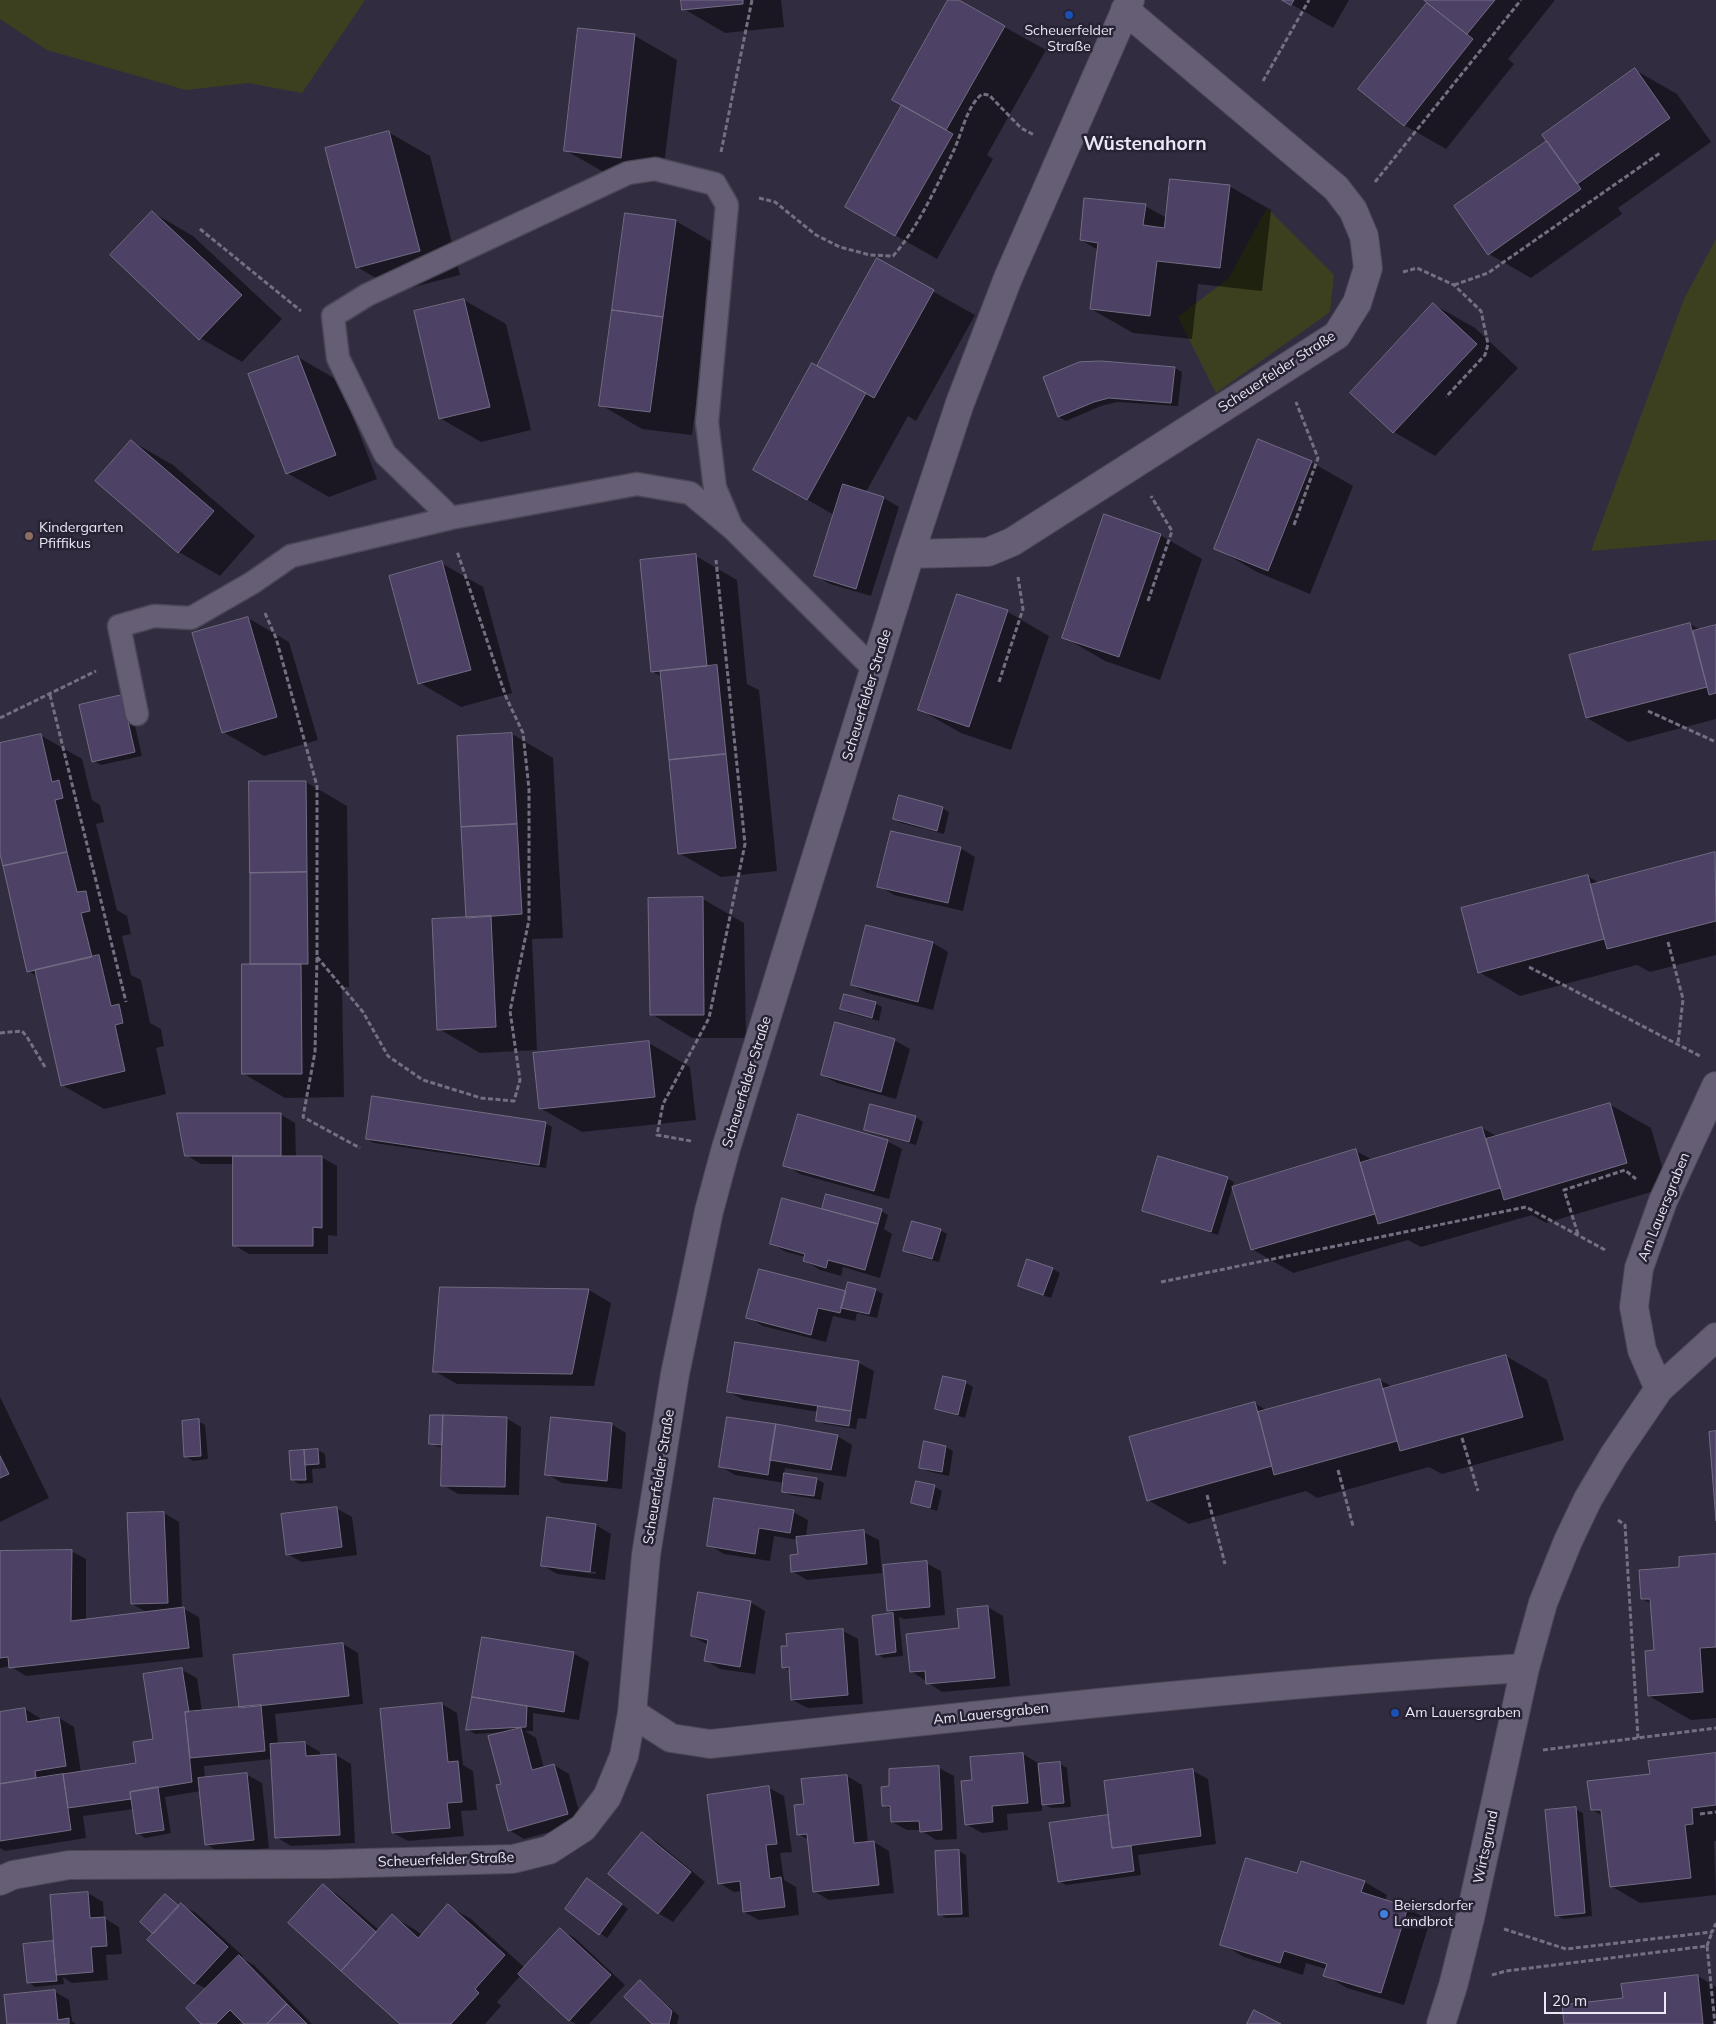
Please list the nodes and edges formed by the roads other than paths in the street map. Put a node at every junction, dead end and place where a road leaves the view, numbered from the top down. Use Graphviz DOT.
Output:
graph roads {
  1 [pos="1127,5"];
  2 [pos="451,518"];
  3 [pos="732,528"];
  4 [pos="910,554"];
  5 [pos="875,670"];
  6 [pos="137,714"];
  7 [pos="1716,1086"];
  8 [pos="1716,1337"];
  9 [pos="1658,1390"];
  10 [pos="1525,1668"];
  11 [pos="632,1714"];
  12 [pos="0,1880"];
  13 [pos="1441,2024"];
  1 -- 4 [label="street, Scheuerfelder Straße"];
  1 -- 4 [label="street, Scheuerfelder Straße"];
  2 -- 3 [label="lane"];
  2 -- 3 [label="lane"];
  2 -- 6 [label="lane"];
  3 -- 5 [label="lane"];
  4 -- 5 [label="street, Scheuerfelder Straße"];
  5 -- 11 [label="street, Scheuerfelder Straße"];
  7 -- 9 [label="street, Am Lauersgraben"];
  8 -- 9 [label="street"];
  9 -- 10 [label="street"];
  10 -- 11 [label="street, Am Lauersgraben"];
  10 -- 13 [label="street, Wirtsgrund"];
  11 -- 12 [label="street, Scheuerfelder Straße"];
}
